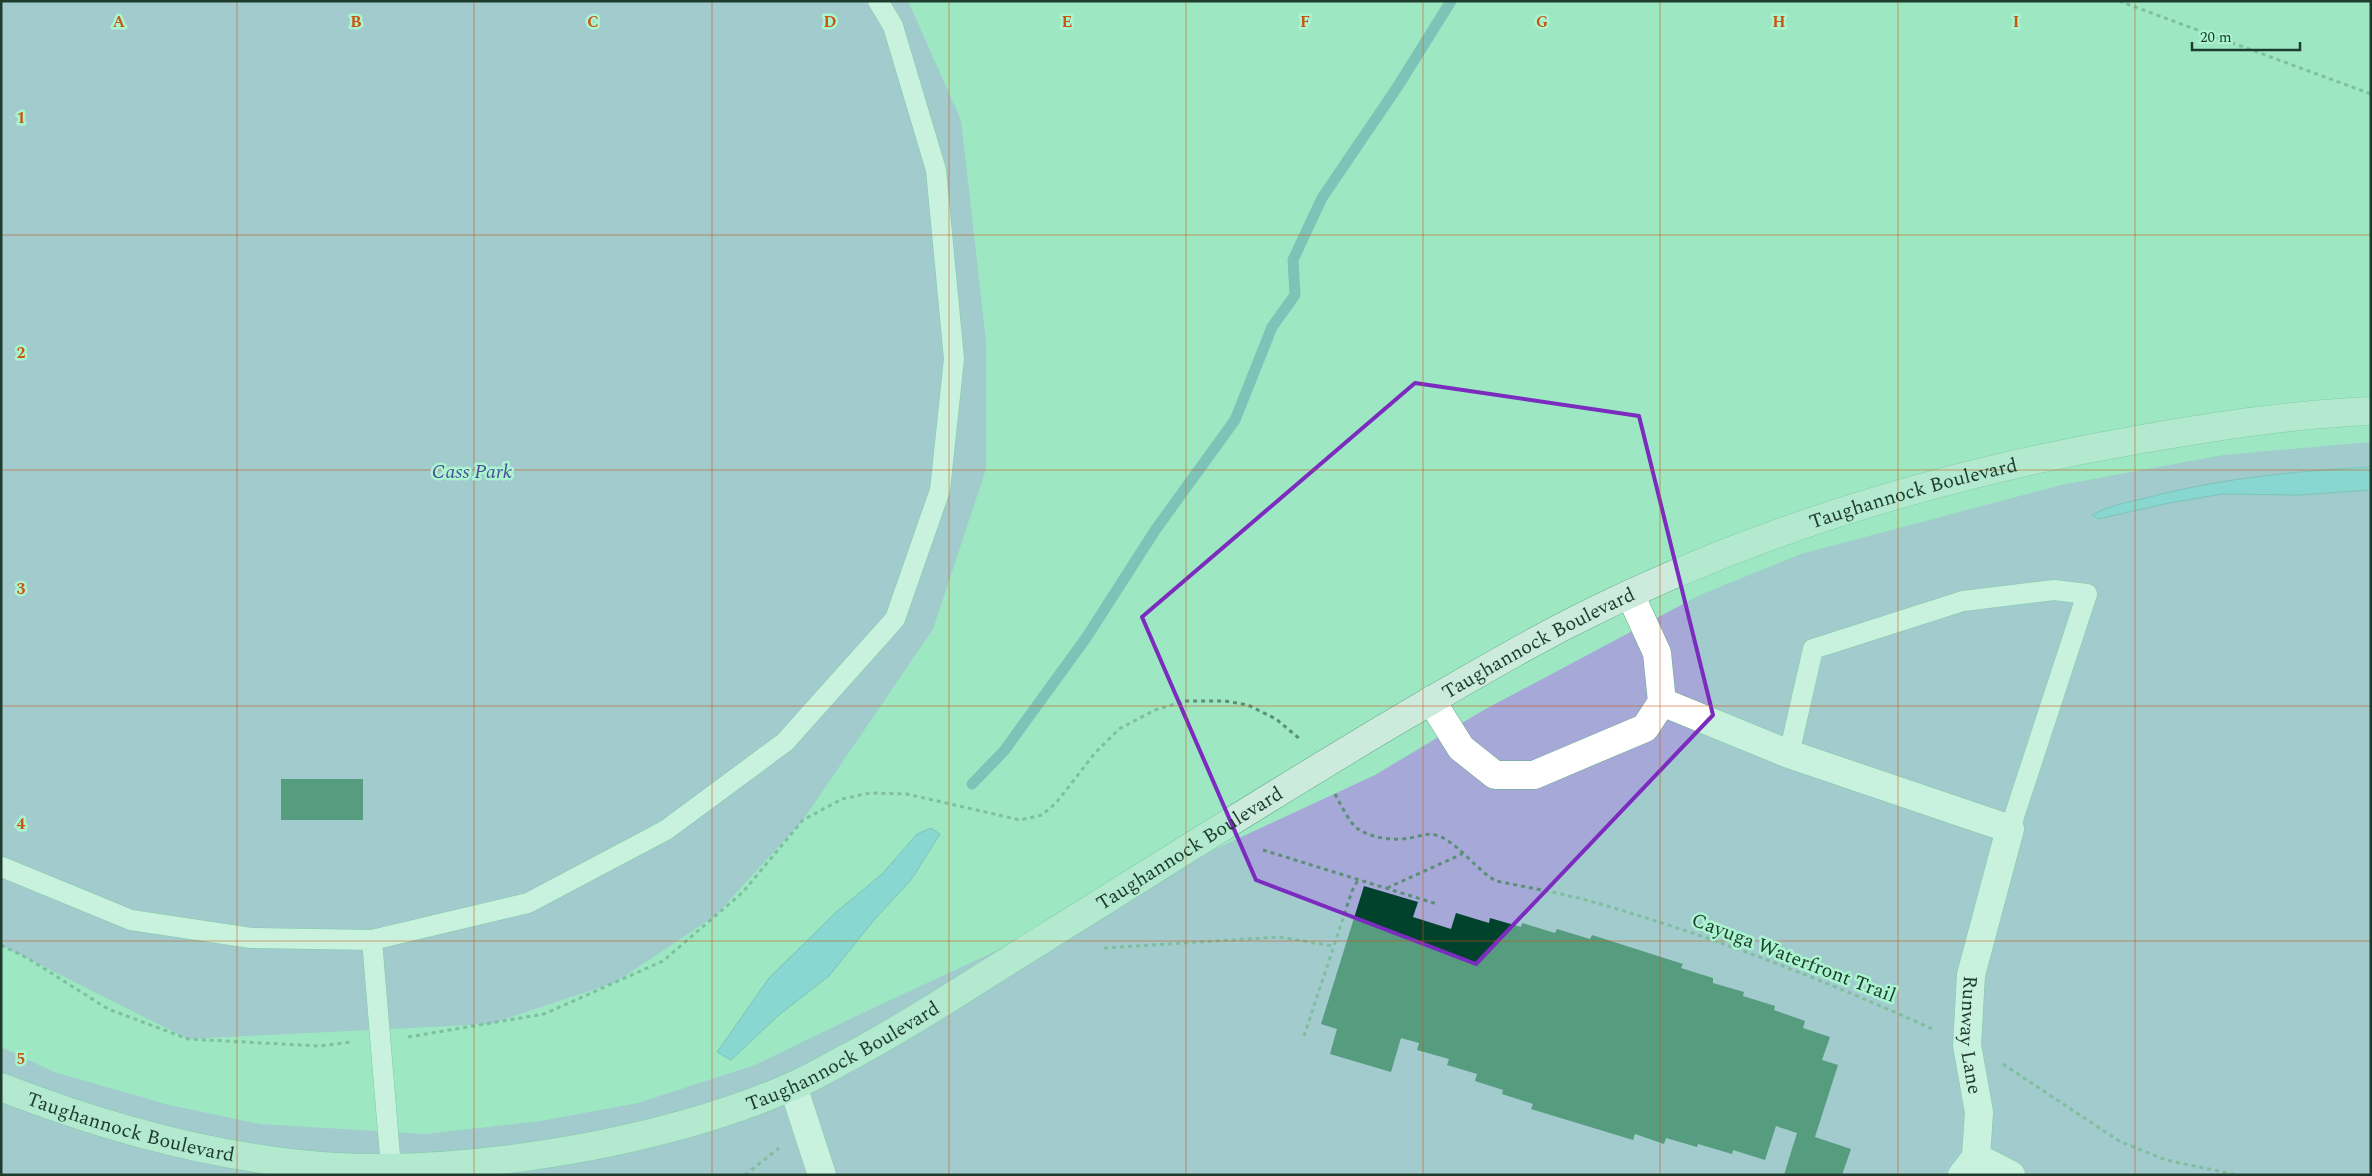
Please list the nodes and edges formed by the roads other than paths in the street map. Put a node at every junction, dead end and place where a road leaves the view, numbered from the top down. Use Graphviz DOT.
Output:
graph roads {
  1 [pos="878,1"];
  2 [pos="2371,411"];
  3 [pos="1630,594"];
  4 [pos="1432,700"];
  5 [pos="1662,702"];
  6 [pos="1789,754"];
  7 [pos="2010,829"];
  8 [pos="2,866"];
  9 [pos="372,940"];
  10 [pos="793,1086"];
  11 [pos="1,1087"];
  12 [pos="1969,1166"];
  13 [pos="391,1168"];
  14 [pos="822,1175"];
  15 [pos="2011,1175"];
  1 -- 9 [label="lane"];
  2 -- 3 [label="main road, Taughannock Boulevard"];
  3 -- 4 [label="main road, Taughannock Boulevard"];
  3 -- 5 [label="street"];
  4 -- 5 [label="street"];
  4 -- 10 [label="main road, Taughannock Boulevard"];
  5 -- 6 [label="street"];
  6 -- 7 [label="street"];
  6 -- 7 [label="lane"];
  7 -- 12 [label="street, Runway Lane"];
  8 -- 9 [label="lane"];
  9 -- 13 [label="lane"];
  10 -- 13 [label="main road, Taughannock Boulevard"];
  10 -- 14 [label="street"];
  11 -- 13 [label="main road, Taughannock Boulevard"];
  12 -- 15 [label="street, Runway Lane"];
}
